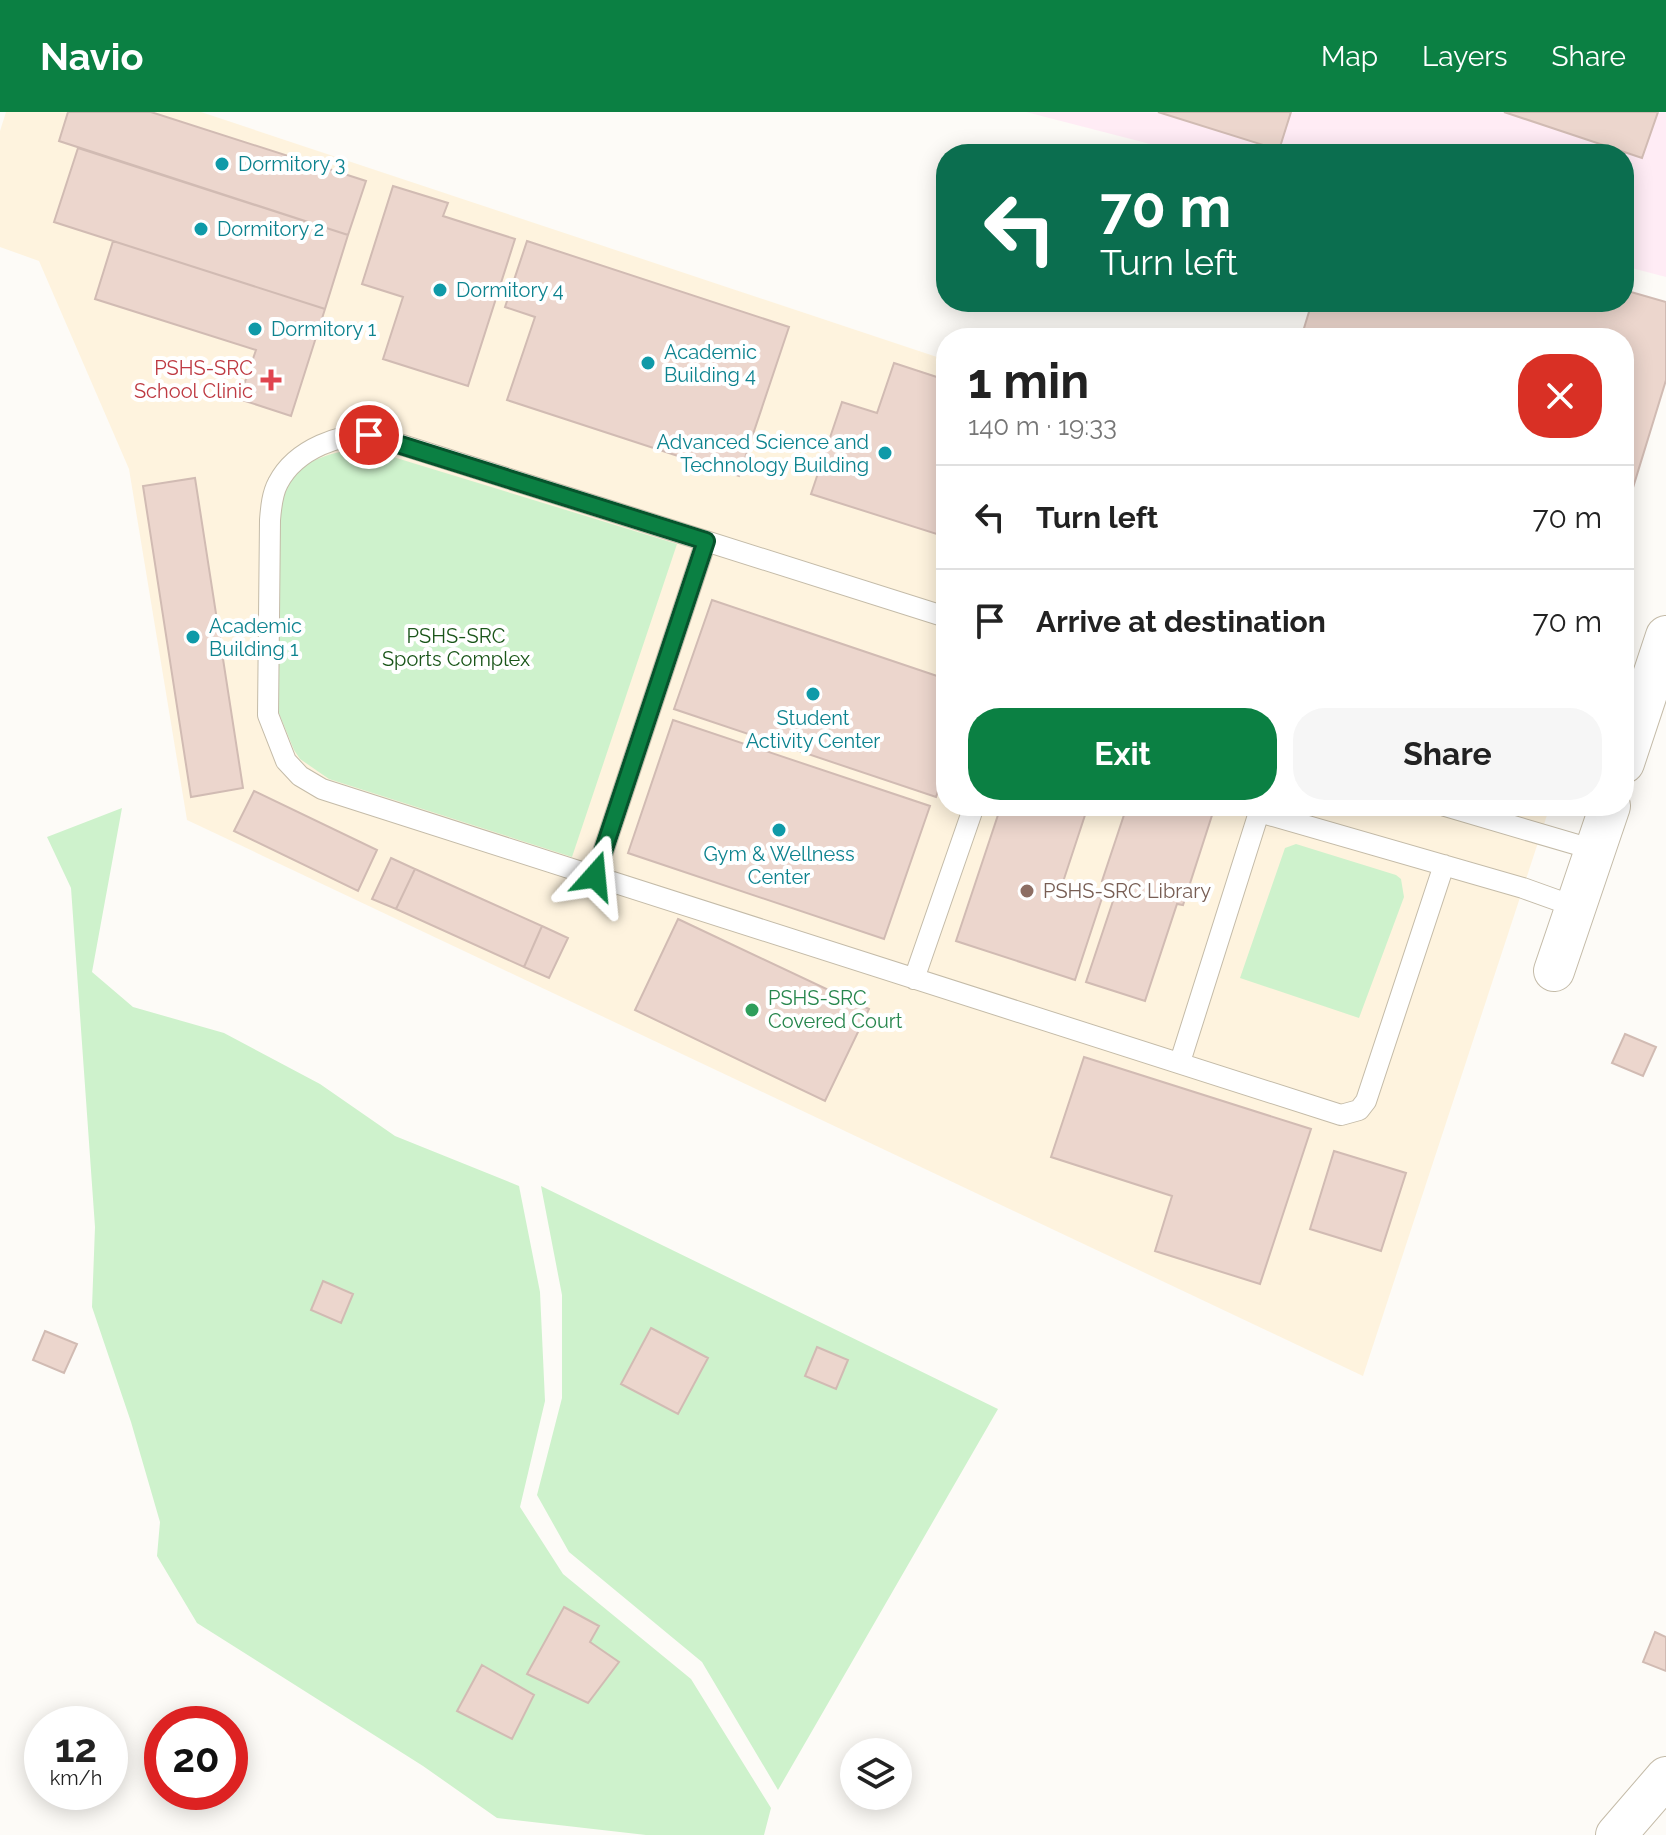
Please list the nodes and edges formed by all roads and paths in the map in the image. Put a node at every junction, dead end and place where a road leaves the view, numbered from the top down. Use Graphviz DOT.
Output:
graph roads {
  1 [pos="706,541"];
  2 [pos="936,614"];
  3 [pos="1666,636"];
  4 [pos="1634,733"];
  5 [pos="971,816"];
  6 [pos="1258,816"];
  7 [pos="1283,816"];
  8 [pos="1479,816"];
  9 [pos="1607,816"];
  10 [pos="1595,850"];
  11 [pos="1444,865"];
  12 [pos="595,876"];
  13 [pos="1576,907"];
  14 [pos="1554,971"];
  15 [pos="914,979"];
  16 [pos="1180,1062"];
  17 [pos="1666,1777"];
  18 [pos="1616,1835"];
  1 -- 2 [label="lane"];
  1 -- 12 [label="lane"];
  1 -- 12 [label="lane"];
  3 -- 4 [label="street"];
  5 -- 15 [label="lane"];
  6 -- 16 [label="lane"];
  7 -- 11 [label="lane"];
  8 -- 10 [label="lane"];
  9 -- 10 [label="street"];
  10 -- 13 [label="street"];
  11 -- 13 [label="lane"];
  11 -- 16 [label="lane"];
  12 -- 15 [label="lane"];
  13 -- 14 [label="street"];
  15 -- 16 [label="lane"];
  17 -- 18 [label="street"];
}
